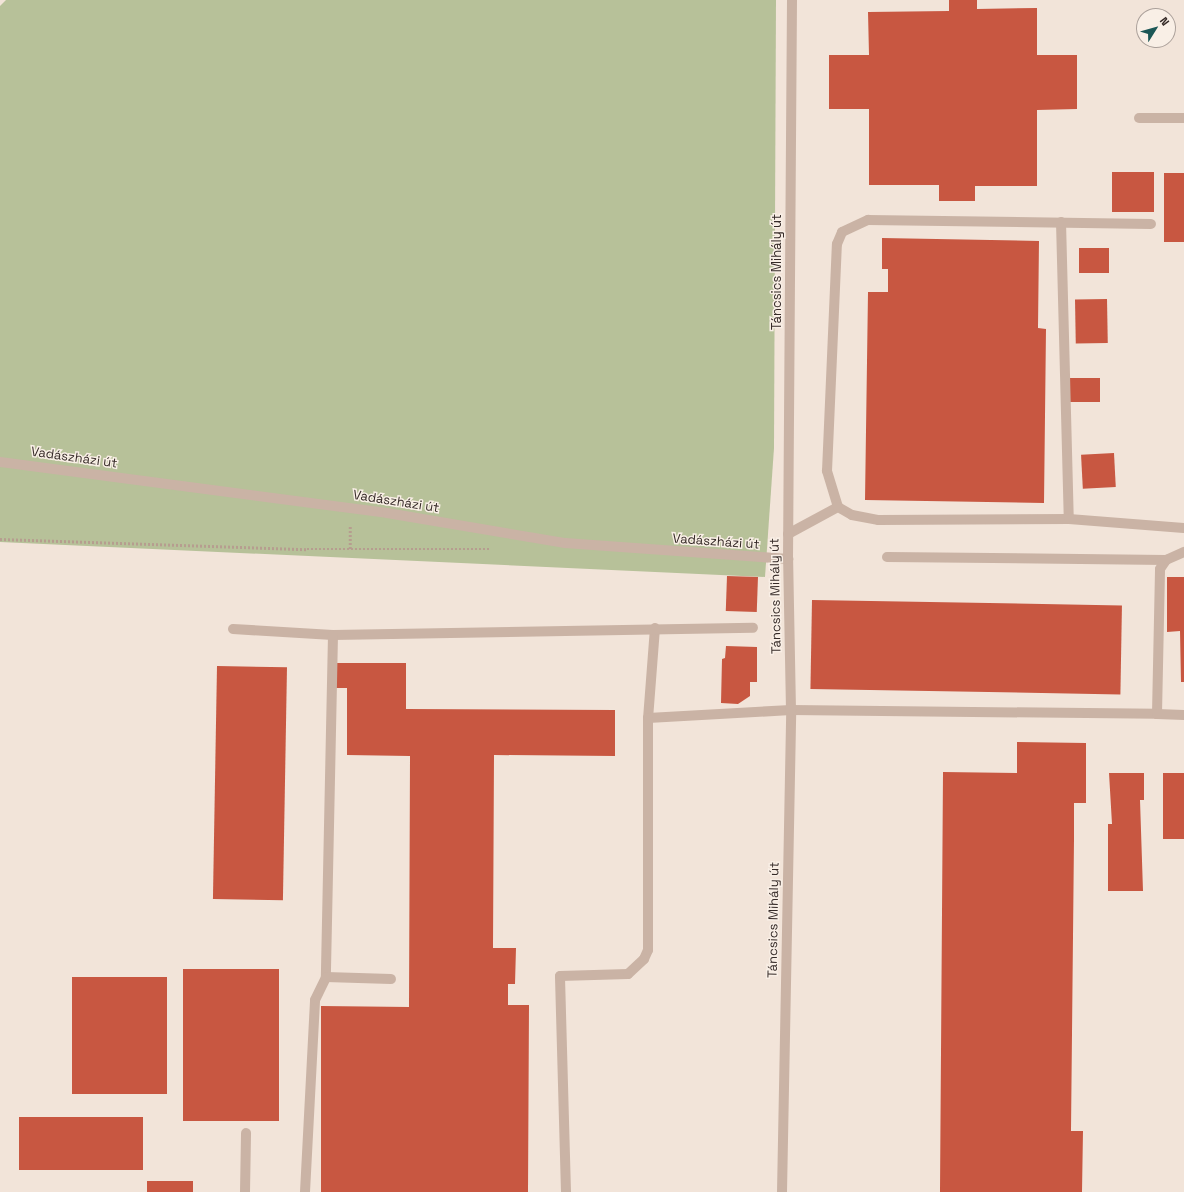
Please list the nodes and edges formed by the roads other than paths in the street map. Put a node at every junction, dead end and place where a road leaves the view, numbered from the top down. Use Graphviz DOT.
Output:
graph roads {
  1 [pos="792,0"];
  2 [pos="1139,118"];
  3 [pos="1184,118"];
  4 [pos="1061,222"];
  5 [pos="1151,224"];
  6 [pos="0,462"];
  7 [pos="838,507"];
  8 [pos="1069,518"];
  9 [pos="1184,528"];
  10 [pos="788,534"];
  11 [pos="1184,552"];
  12 [pos="886,557"];
  13 [pos="788,559"];
  14 [pos="1166,560"];
  15 [pos="656,628"];
  16 [pos="753,628"];
  17 [pos="233,629"];
  18 [pos="333,635"];
  19 [pos="791,710"];
  20 [pos="1157,714"];
  21 [pos="1184,715"];
  22 [pos="648,718"];
  23 [pos="326,977"];
  24 [pos="391,979"];
  25 [pos="246,1133"];
  26 [pos="245,1192"];
  27 [pos="305,1192"];
  28 [pos="566,1192"];
  29 [pos="782,1192"];
  1 -- 10 [label="street, Táncsics Mihály út"];
  2 -- 3 [label="street"];
  4 -- 5 [label="street"];
  4 -- 7 [label="street"];
  4 -- 8 [label="street"];
  6 -- 13 [label="street, Vadászházi út"];
  7 -- 8 [label="street"];
  7 -- 10 [label="street"];
  8 -- 9 [label="street"];
  10 -- 13 [label="street, Táncsics Mihály út"];
  11 -- 14 [label="street"];
  12 -- 14 [label="street"];
  13 -- 19 [label="street, Táncsics Mihály út"];
  14 -- 20 [label="street"];
  15 -- 16 [label="street"];
  15 -- 18 [label="street"];
  15 -- 22 [label="street"];
  17 -- 18 [label="street"];
  18 -- 23 [label="street"];
  19 -- 20 [label="street"];
  19 -- 22 [label="street"];
  19 -- 29 [label="street, Táncsics Mihály út"];
  20 -- 21 [label="street"];
  22 -- 28 [label="street"];
  23 -- 24 [label="street"];
  23 -- 27 [label="street"];
  25 -- 26 [label="street"];
}
